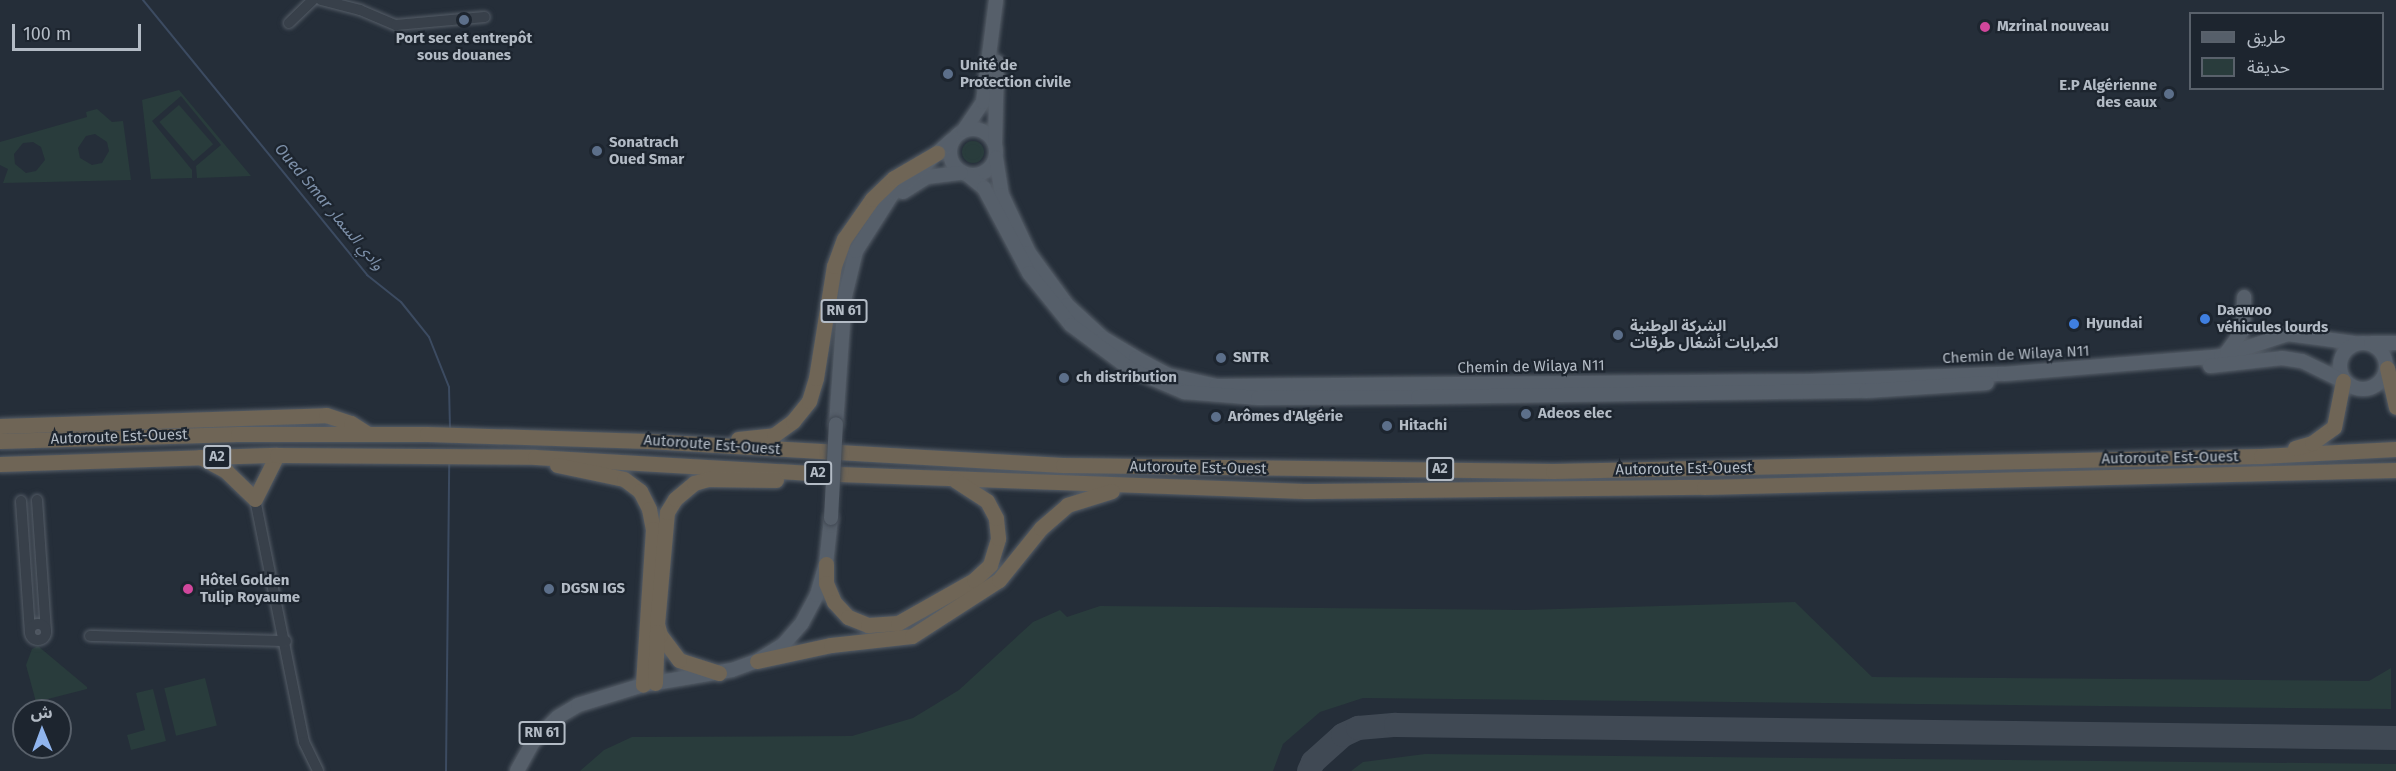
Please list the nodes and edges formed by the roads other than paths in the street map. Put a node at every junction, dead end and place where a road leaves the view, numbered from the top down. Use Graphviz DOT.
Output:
graph roads {
  1 [pos="313,0"];
  2 [pos="321,0"];
  3 [pos="996,4"];
  4 [pos="485,17"];
  5 [pos="289,23"];
  6 [pos="964,130"];
  7 [pos="952,140"];
  8 [pos="995,151"];
  9 [pos="937,153"];
  10 [pos="965,174"];
  11 [pos="882,207"];
  12 [pos="2244,297"];
  13 [pos="2355,343"];
  14 [pos="2371,343"];
  15 [pos="2396,343"];
  16 [pos="2225,360"];
  17 [pos="2389,375"];
  18 [pos="2343,381"];
  19 [pos="2396,407"];
  20 [pos="0,426"];
  21 [pos="368,434"];
  22 [pos="0,441"];
  23 [pos="647,441"];
  24 [pos="2396,449"];
  25 [pos="277,455"];
  26 [pos="2261,456"];
  27 [pos="200,457"];
  28 [pos="535,457"];
  29 [pos="0,464"];
  30 [pos="2396,470"];
  31 [pos="811,473"];
  32 [pos="952,478"];
  33 [pos="1155,488"];
  34 [pos="255,499"];
  35 [pos="37,500"];
  36 [pos="21,501"];
  37 [pos="826,564"];
  38 [pos="657,624"];
  39 [pos="90,636"];
  40 [pos="286,641"];
  41 [pos="757,662"];
  42 [pos="719,673"];
  43 [pos="649,684"];
  44 [pos="318,771"];
  45 [pos="517,771"];
  1 -- 5 [label="street"];
  2 -- 4 [label="street"];
  3 -- 6 [label="main road"];
  3 -- 8 [label="main road, Chemin de Wilaya N11"];
  6 -- 7 [label="main road"];
  6 -- 8 [label="main road"];
  7 -- 9 [label="main road, RN 61"];
  7 -- 10 [label="main road"];
  8 -- 10 [label="main road"];
  8 -- 16 [label="main road, Chemin de Wilaya N11"];
  9 -- 11 [label="main road, RN 61"];
  9 -- 23 [label="highway"];
  10 -- 11 [label="main road, RN 61"];
  10 -- 16 [label="main road"];
  11 -- 37 [label="main road, RN 61, bridge"];
  12 -- 16 [label="main road"];
  13 -- 14 [label="main road"];
  13 -- 16 [label="main road"];
  13 -- 18 [label="main road"];
  14 -- 15 [label="main road"];
  14 -- 17 [label="main road"];
  16 -- 18 [label="main road"];
  17 -- 18 [label="main road"];
  17 -- 19 [label="highway"];
  18 -- 26 [label="highway"];
  20 -- 21 [label="highway"];
  21 -- 22 [label="highway, Autoroute Est-Ouest / A2"];
  21 -- 23 [label="highway, Autoroute Est-Ouest / A2"];
  23 -- 26 [label="highway, Autoroute Est-Ouest / A2"];
  24 -- 26 [label="highway, Autoroute Est-Ouest / A2"];
  25 -- 27 [label="highway, Autoroute Est-Ouest / A2"];
  25 -- 28 [label="highway, Autoroute Est-Ouest / A2"];
  25 -- 34 [label="highway"];
  27 -- 29 [label="highway, Autoroute Est-Ouest / A2"];
  27 -- 34 [label="highway"];
  28 -- 31 [label="highway, Autoroute Est-Ouest / A2"];
  28 -- 43 [label="highway"];
  30 -- 33 [label="highway, Autoroute Est-Ouest / A2"];
  31 -- 32 [label="highway, Autoroute Est-Ouest / A2"];
  31 -- 38 [label="highway"];
  32 -- 33 [label="highway, Autoroute Est-Ouest / A2"];
  32 -- 37 [label="highway"];
  33 -- 41 [label="highway"];
  34 -- 40 [label="street"];
  35 -- 36 [label="street"];
  37 -- 41 [label="main road, RN 61"];
  38 -- 42 [label="highway"];
  38 -- 43 [label="highway"];
  39 -- 40 [label="street"];
  40 -- 44 [label="street"];
  41 -- 42 [label="main road, RN 61"];
  42 -- 43 [label="main road, RN 61"];
  43 -- 45 [label="main road, RN 61"];
}
